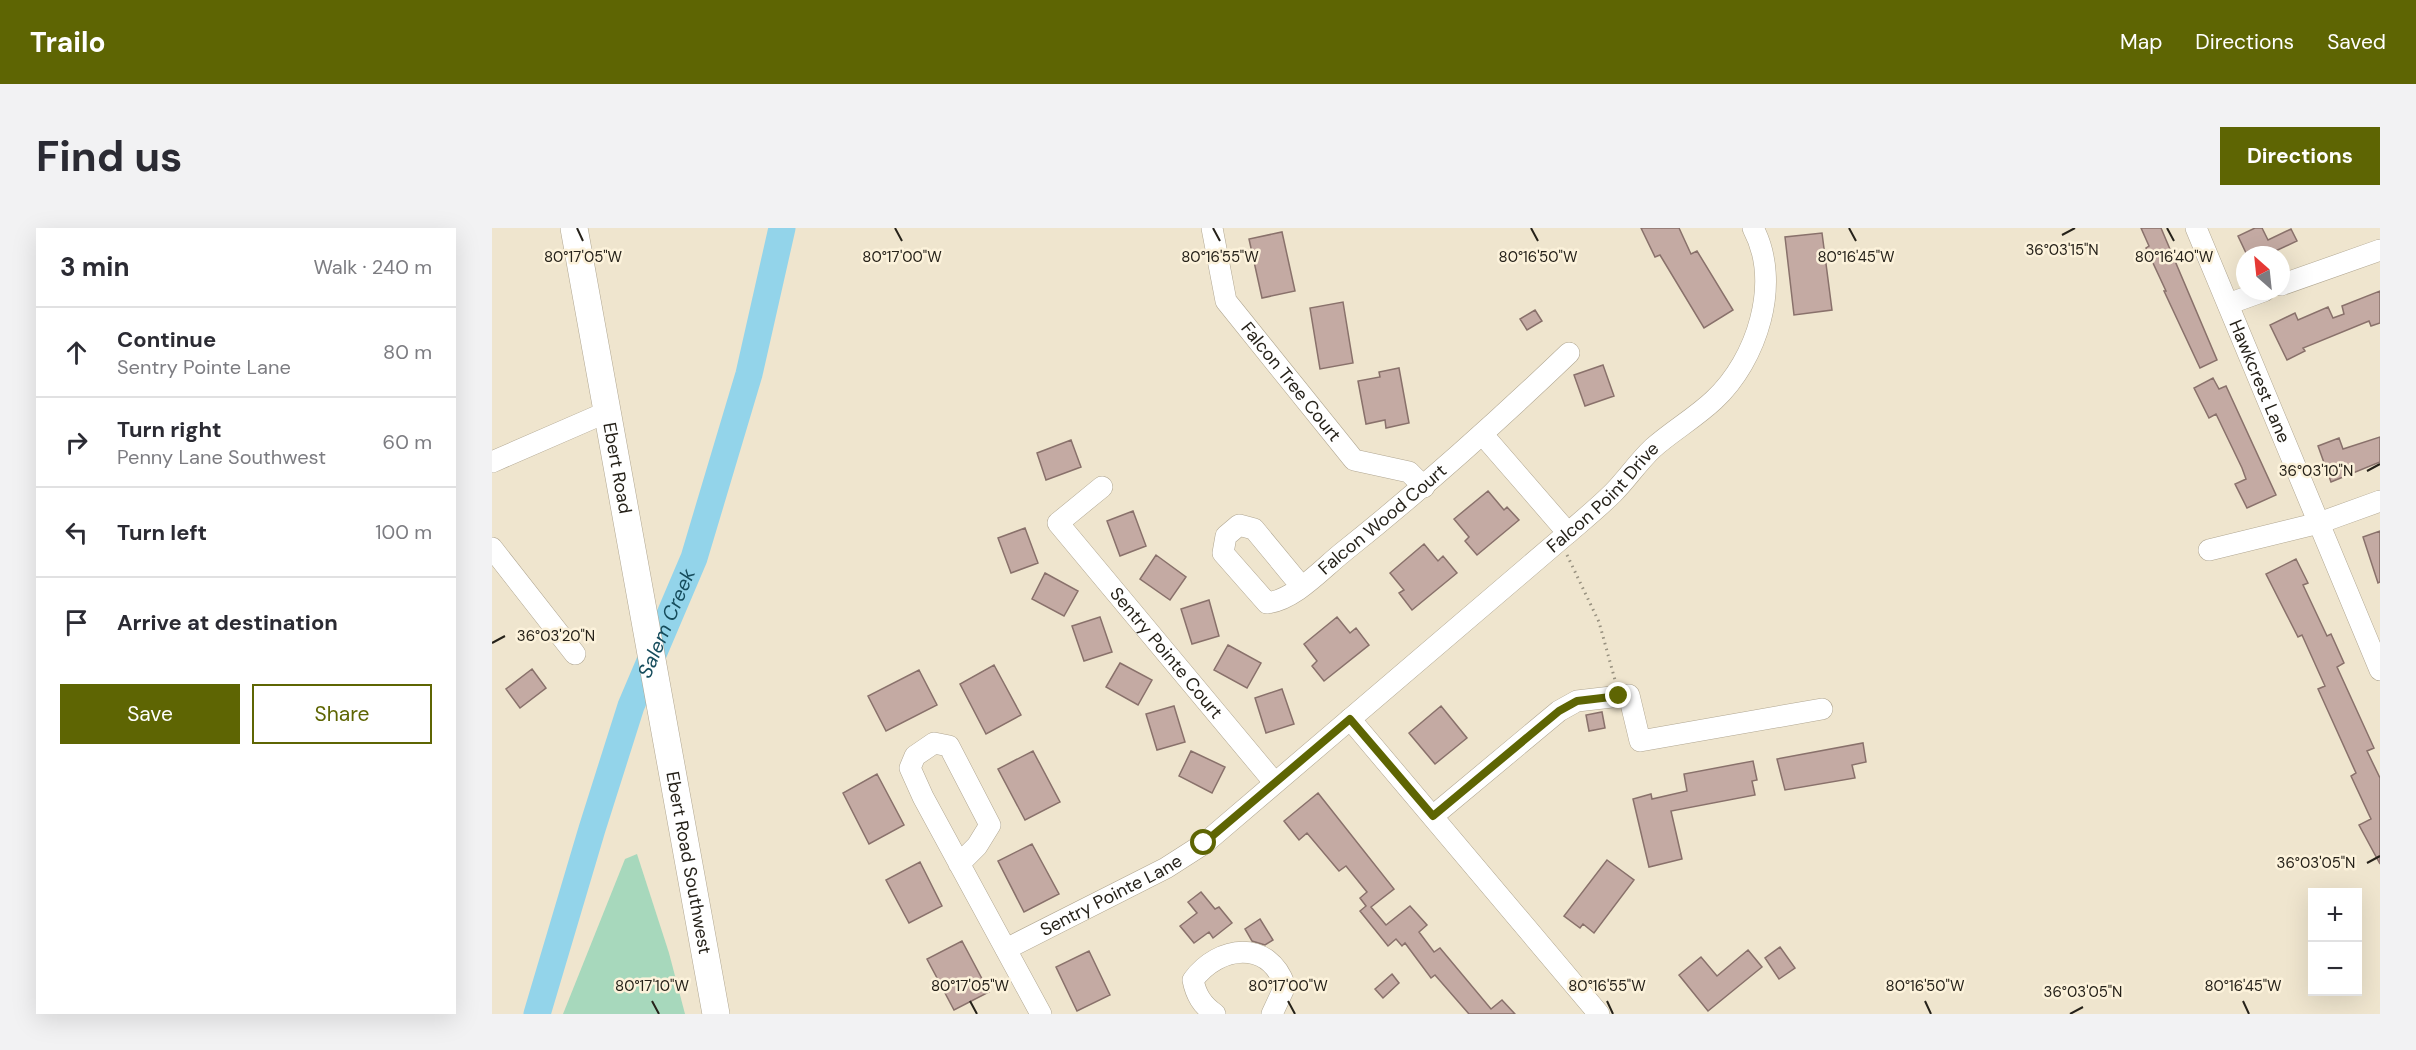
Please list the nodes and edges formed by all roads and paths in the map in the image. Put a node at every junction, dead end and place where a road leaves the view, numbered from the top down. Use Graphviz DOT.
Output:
graph roads {
  1 [pos="574,228"];
  2 [pos="1212,228"];
  3 [pos="1753,228"];
  4 [pos="2196,228"];
  5 [pos="2380,250"];
  6 [pos="2290,282"];
  7 [pos="2239,300"];
  8 [pos="2228,304"];
  9 [pos="1569,353"];
  10 [pos="607,412"];
  11 [pos="1483,435"];
  12 [pos="492,462"];
  13 [pos="1102,487"];
  14 [pos="1424,487"];
  15 [pos="2380,501"];
  16 [pos="2319,523"];
  17 [pos="1564,536"];
  18 [pos="492,548"];
  19 [pos="2209,550"];
  20 [pos="1301,586"];
  21 [pos="575,654"];
  22 [pos="2380,670"];
  23 [pos="1619,696"];
  24 [pos="1822,709"];
  25 [pos="660,711"];
  26 [pos="1350,719"];
  27 [pos="1274,782"];
  28 [pos="1433,816"];
  29 [pos="959,864"];
  30 [pos="1006,949"];
  31 [pos="716,1014"];
  32 [pos="1041,1014"];
  33 [pos="1215,1014"];
  34 [pos="1272,1014"];
  35 [pos="1599,1014"];
  1 -- 10 [label="main road, Ebert Road"];
  2 -- 14 [label="street, Falcon Tree Court"];
  3 -- 17 [label="street, Falcon Point Drive"];
  4 -- 8 [label="street, Hawkcrest Lane"];
  5 -- 6 [label="street"];
  7 -- 8 [label="street"];
  8 -- 16 [label="street, Hawkcrest Lane"];
  9 -- 11 [label="street, Falcon Wood Court"];
  10 -- 12 [label="street"];
  10 -- 25 [label="main road, Ebert Road"];
  11 -- 14 [label="street, Falcon Wood Court"];
  11 -- 17 [label="street"];
  13 -- 27 [label="street, Sentry Pointe Court"];
  14 -- 20 [label="street, Falcon Wood Court"];
  15 -- 16 [label="street"];
  16 -- 19 [label="street"];
  16 -- 22 [label="street, Hawkcrest Lane"];
  17 -- 23 [label="path"];
  17 -- 26 [label="street, Falcon Point Drive"];
  18 -- 21 [label="street"];
  20 -- 20 [label="street, Falcon Wood Court"];
  23 -- 24 [label="street"];
  23 -- 28 [label="street"];
  25 -- 31 [label="main road, Ebert Road Southwest"];
  26 -- 27 [label="street, Sentry Pointe Lane"];
  26 -- 28 [label="street"];
  27 -- 30 [label="street, Sentry Pointe Lane"];
  28 -- 35 [label="street"];
  29 -- 29 [label="street"];
  29 -- 30 [label="street"];
  30 -- 32 [label="street"];
  33 -- 34 [label="street"];
}
